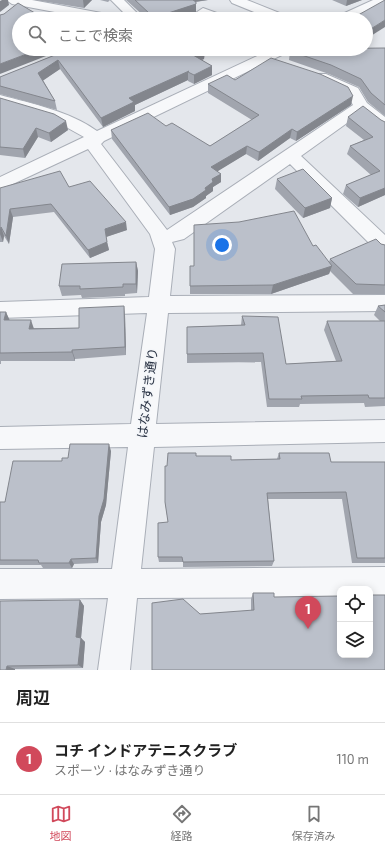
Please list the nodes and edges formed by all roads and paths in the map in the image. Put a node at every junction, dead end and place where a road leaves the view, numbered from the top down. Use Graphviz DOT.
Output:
graph roads {
  1 [pos="117,0"];
  2 [pos="236,0"];
  3 [pos="382,0"];
  4 [pos="17,3"];
  5 [pos="70,12"];
  6 [pos="130,12"];
  7 [pos="265,12"];
  8 [pos="357,12"];
  9 [pos="267,57"];
  10 [pos="286,66"];
  11 [pos="309,73"];
  12 [pos="0,100"];
  13 [pos="361,106"];
  14 [pos="385,125"];
  15 [pos="94,141"];
  16 [pos="291,155"];
  17 [pos="0,184"];
  18 [pos="162,238"];
  19 [pos="385,247"];
  20 [pos="385,304"];
  21 [pos="158,305"];
  22 [pos="0,310"];
  23 [pos="385,431"];
  24 [pos="141,436"];
  25 [pos="0,438"];
  26 [pos="385,582"];
  27 [pos="0,584"];
  28 [pos="124,584"];
  29 [pos="114,670"];
  1 -- 6 [label="street"];
  2 -- 7 [label="street"];
  3 -- 8 [label="street"];
  4 -- 5 [label="street"];
  9 -- 10 [label="street"];
  9 -- 15 [label="street"];
  11 -- 13 [label="street"];
  12 -- 15 [label="street"];
  13 -- 14 [label="street"];
  13 -- 16 [label="street"];
  15 -- 17 [label="street"];
  15 -- 18 [label="street"];
  16 -- 18 [label="street"];
  16 -- 19 [label="street"];
  18 -- 21 [label="street, はなみずき通り"];
  20 -- 21 [label="street"];
  21 -- 22 [label="street"];
  21 -- 24 [label="street, はなみずき通り"];
  23 -- 24 [label="street"];
  24 -- 25 [label="street"];
  24 -- 28 [label="street, はなみずき通り"];
  26 -- 28 [label="street"];
  27 -- 28 [label="street"];
  28 -- 29 [label="street, はなみずき通り"];
}
